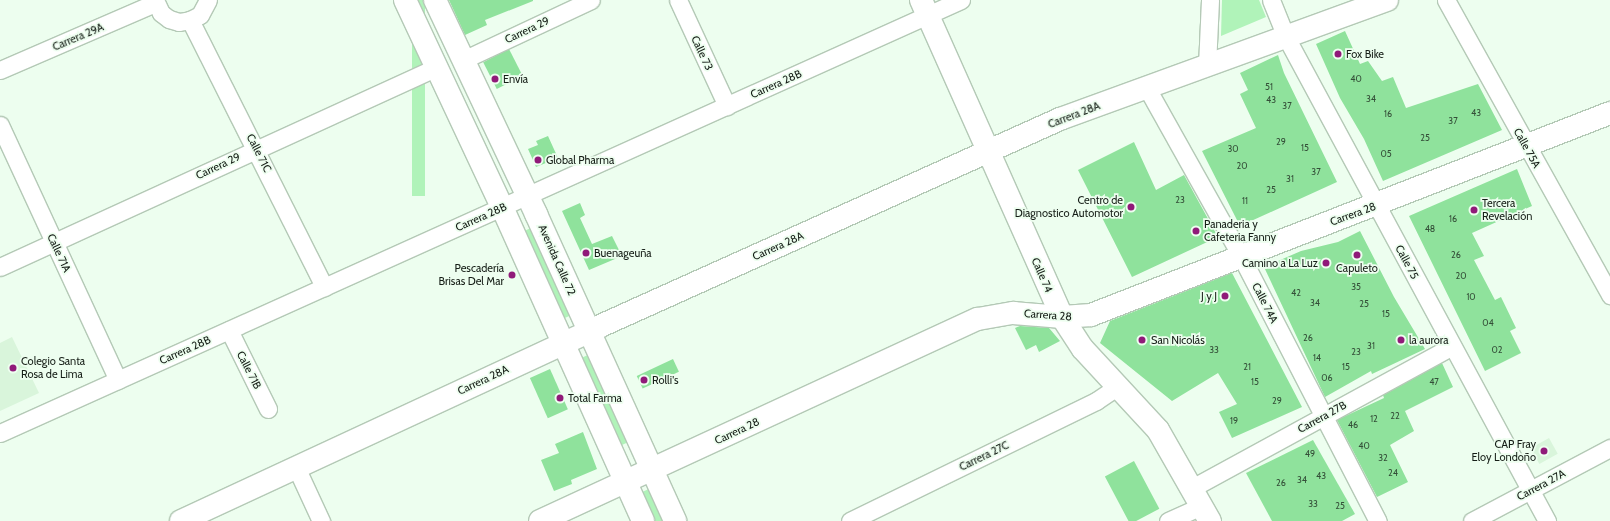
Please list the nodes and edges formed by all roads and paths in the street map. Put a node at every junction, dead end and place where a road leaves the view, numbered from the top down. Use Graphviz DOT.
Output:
graph roads {
  1 [pos="208,0"];
  2 [pos="404,0"];
  3 [pos="435,0"];
  4 [pos="591,0"];
  5 [pos="678,0"];
  6 [pos="961,0"];
  7 [pos="1210,0"];
  8 [pos="1271,0"];
  9 [pos="1387,0"];
  10 [pos="1446,0"];
  11 [pos="155,2"];
  12 [pos="924,8"];
  13 [pos="190,20"];
  14 [pos="1286,37"];
  15 [pos="464,60"];
  16 [pos="1207,66"];
  17 [pos="436,67"];
  18 [pos="0,70"];
  19 [pos="1147,88"];
  20 [pos="727,106"];
  21 [pos="1610,113"];
  22 [pos="0,125"];
  23 [pos="1525,146"];
  24 [pos="257,148"];
  25 [pos="986,151"];
  26 [pos="528,196"];
  27 [pos="1376,205"];
  28 [pos="502,207"];
  29 [pos="54,242"];
  30 [pos="1241,256"];
  31 [pos="0,267"];
  32 [pos="1603,268"];
  33 [pos="324,286"];
  34 [pos="1610,295"];
  35 [pos="1062,317"];
  36 [pos="229,330"];
  37 [pos="589,331"];
  38 [pos="563,343"];
  39 [pos="1452,346"];
  40 [pos="118,380"];
  41 [pos="1117,388"];
  42 [pos="268,409"];
  43 [pos="1324,416"];
  44 [pos="0,434"];
  45 [pos="1610,448"];
  46 [pos="296,467"];
  47 [pos="652,470"];
  48 [pos="625,482"];
  49 [pos="1530,490"];
  50 [pos="1201,505"];
  51 [pos="180,521"];
  52 [pos="321,521"];
  53 [pos="540,521"];
  54 [pos="643,521"];
  55 [pos="675,521"];
  56 [pos="850,521"];
  57 [pos="1168,521"];
  58 [pos="1378,521"];
  59 [pos="1472,521"];
  60 [pos="1547,521"];
  1 -- 13 [label="street"];
  2 -- 17 [label="street"];
  3 -- 15 [label="street, Avenida Calle 72"];
  4 -- 15 [label="street, Carrera 29"];
  5 -- 20 [label="street, Calle 73"];
  6 -- 12 [label="street, Carrera 28B"];
  7 -- 16 [label="street"];
  8 -- 14 [label="street, Calle 75"];
  9 -- 14 [label="street, Carrera 28A"];
  10 -- 23 [label="street, Calle 75A"];
  11 -- 13 [label="street"];
  11 -- 18 [label="street, Carrera 29A"];
  12 -- 20 [label="street, Carrera 28B"];
  12 -- 25 [label="street, Calle 74"];
  13 -- 24 [label="street, Calle 71C"];
  14 -- 16 [label="street, Carrera 28A"];
  14 -- 27 [label="street, Calle 75"];
  15 -- 26 [label="street, Avenida Calle 72"];
  16 -- 19 [label="street, Carrera 28A"];
  17 -- 24 [label="street, Carrera 29"];
  17 -- 28 [label="street"];
  19 -- 25 [label="street, Carrera 28A"];
  19 -- 30 [label="street, Calle 74A"];
  20 -- 26 [label="street, Carrera 28B"];
  21 -- 23 [label="street, Carrera 28"];
  22 -- 29 [label="street, Calle 71A"];
  23 -- 27 [label="street, Carrera 28"];
  23 -- 32 [label="street, Calle 75A"];
  24 -- 29 [label="street, Carrera 29"];
  24 -- 33 [label="street, Calle 71C"];
  25 -- 35 [label="street, Calle 74"];
  25 -- 37 [label="street, Carrera 28A"];
  26 -- 28 [label="street, Carrera 28B"];
  26 -- 37 [label="street, Avenida Calle 72"];
  27 -- 30 [label="street, Carrera 28"];
  27 -- 39 [label="street, Calle 75"];
  28 -- 33 [label="street, Carrera 28B"];
  28 -- 38 [label="street"];
  29 -- 31 [label="street, Carrera 29"];
  29 -- 40 [label="street, Calle 71A"];
  30 -- 35 [label="street, Carrera 28"];
  30 -- 43 [label="street, Calle 74A"];
  32 -- 34 [label="street, Calle 75A"];
  33 -- 36 [label="street, Carrera 28B"];
  35 -- 41 [label="street, Calle 74"];
  35 -- 47 [label="street, Carrera 28"];
  36 -- 40 [label="street, Carrera 28B"];
  36 -- 42 [label="street, Calle 71B"];
  37 -- 38 [label="street, Carrera 28A"];
  37 -- 47 [label="street, Avenida Calle 72"];
  38 -- 46 [label="street, Carrera 28A"];
  38 -- 48 [label="street"];
  39 -- 43 [label="street, Carrera 27B"];
  39 -- 49 [label="street, Calle 75"];
  40 -- 44 [label="street, Carrera 28B"];
  41 -- 50 [label="street, Calle 74"];
  41 -- 56 [label="street, Carrera 27C"];
  43 -- 50 [label="street, Carrera 27B"];
  43 -- 58 [label="street, Calle 74A"];
  45 -- 49 [label="street, Carrera 27A"];
  46 -- 51 [label="street, Carrera 28A"];
  46 -- 52 [label="street"];
  47 -- 48 [label="street, Carrera 28"];
  47 -- 55 [label="street, Avenida Calle 72"];
  48 -- 53 [label="street, Carrera 28"];
  48 -- 54 [label="street"];
  49 -- 59 [label="street, Carrera 27A"];
  49 -- 60 [label="street, Calle 75"];
  50 -- 57 [label="street, Carrera 27B"];
}
